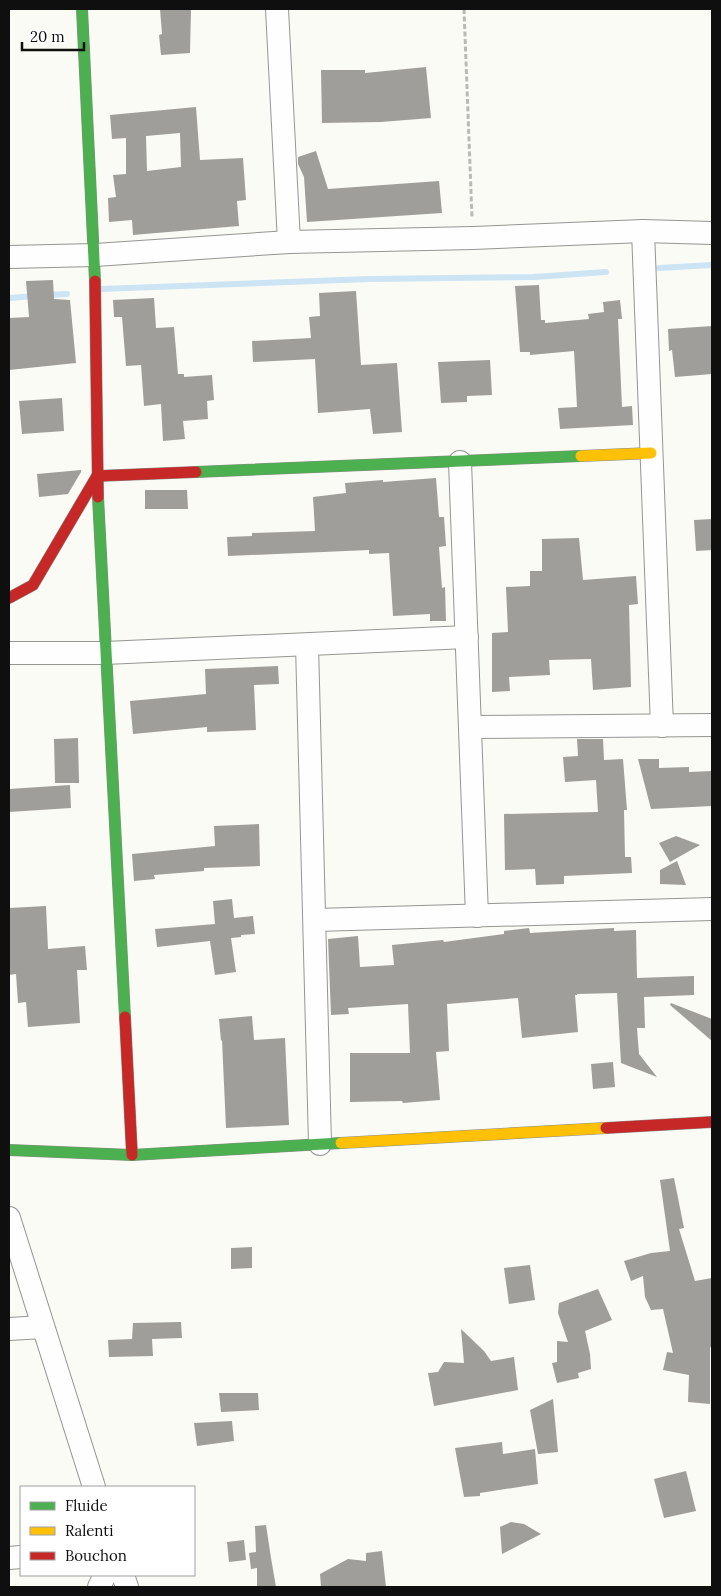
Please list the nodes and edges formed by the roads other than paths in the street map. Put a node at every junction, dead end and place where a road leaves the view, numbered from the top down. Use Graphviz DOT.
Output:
graph roads {
  1 [pos="82,9"];
  2 [pos="278,9"];
  3 [pos="643,231"];
  4 [pos="712,233"];
  5 [pos="289,242"];
  6 [pos="96,255"];
  7 [pos="9,257"];
  8 [pos="651,453"];
  9 [pos="460,462"];
  10 [pos="97,476"];
  11 [pos="9,598"];
  12 [pos="467,637"];
  13 [pos="307,645"];
  14 [pos="9,653"];
  15 [pos="105,653"];
  16 [pos="712,725"];
  17 [pos="662,726"];
  18 [pos="470,727"];
  19 [pos="712,909"];
  20 [pos="477,916"];
  21 [pos="314,920"];
  22 [pos="712,1122"];
  23 [pos="320,1144"];
  24 [pos="9,1150"];
  25 [pos="132,1155"];
  26 [pos="9,1218"];
  27 [pos="43,1327"];
  28 [pos="9,1329"];
  29 [pos="94,1486"];
  1 -- 6 [label="street"];
  2 -- 5 [label="street"];
  3 -- 4 [label="street"];
  3 -- 5 [label="street"];
  3 -- 8 [label="street"];
  5 -- 6 [label="street"];
  6 -- 7 [label="street"];
  6 -- 10 [label="street"];
  8 -- 9 [label="street"];
  8 -- 17 [label="street"];
  9 -- 10 [label="street"];
  9 -- 12 [label="street"];
  10 -- 11 [label="street"];
  10 -- 15 [label="street"];
  12 -- 13 [label="street"];
  12 -- 18 [label="street"];
  13 -- 15 [label="street"];
  13 -- 21 [label="street"];
  14 -- 15 [label="street"];
  15 -- 25 [label="street"];
  16 -- 17 [label="street"];
  17 -- 18 [label="street"];
  18 -- 20 [label="street"];
  19 -- 20 [label="street"];
  20 -- 21 [label="street"];
  21 -- 23 [label="street"];
  22 -- 23 [label="street"];
  23 -- 25 [label="street"];
  24 -- 25 [label="street"];
  26 -- 27 [label="street"];
  27 -- 28 [label="street"];
  27 -- 29 [label="street"];
}
